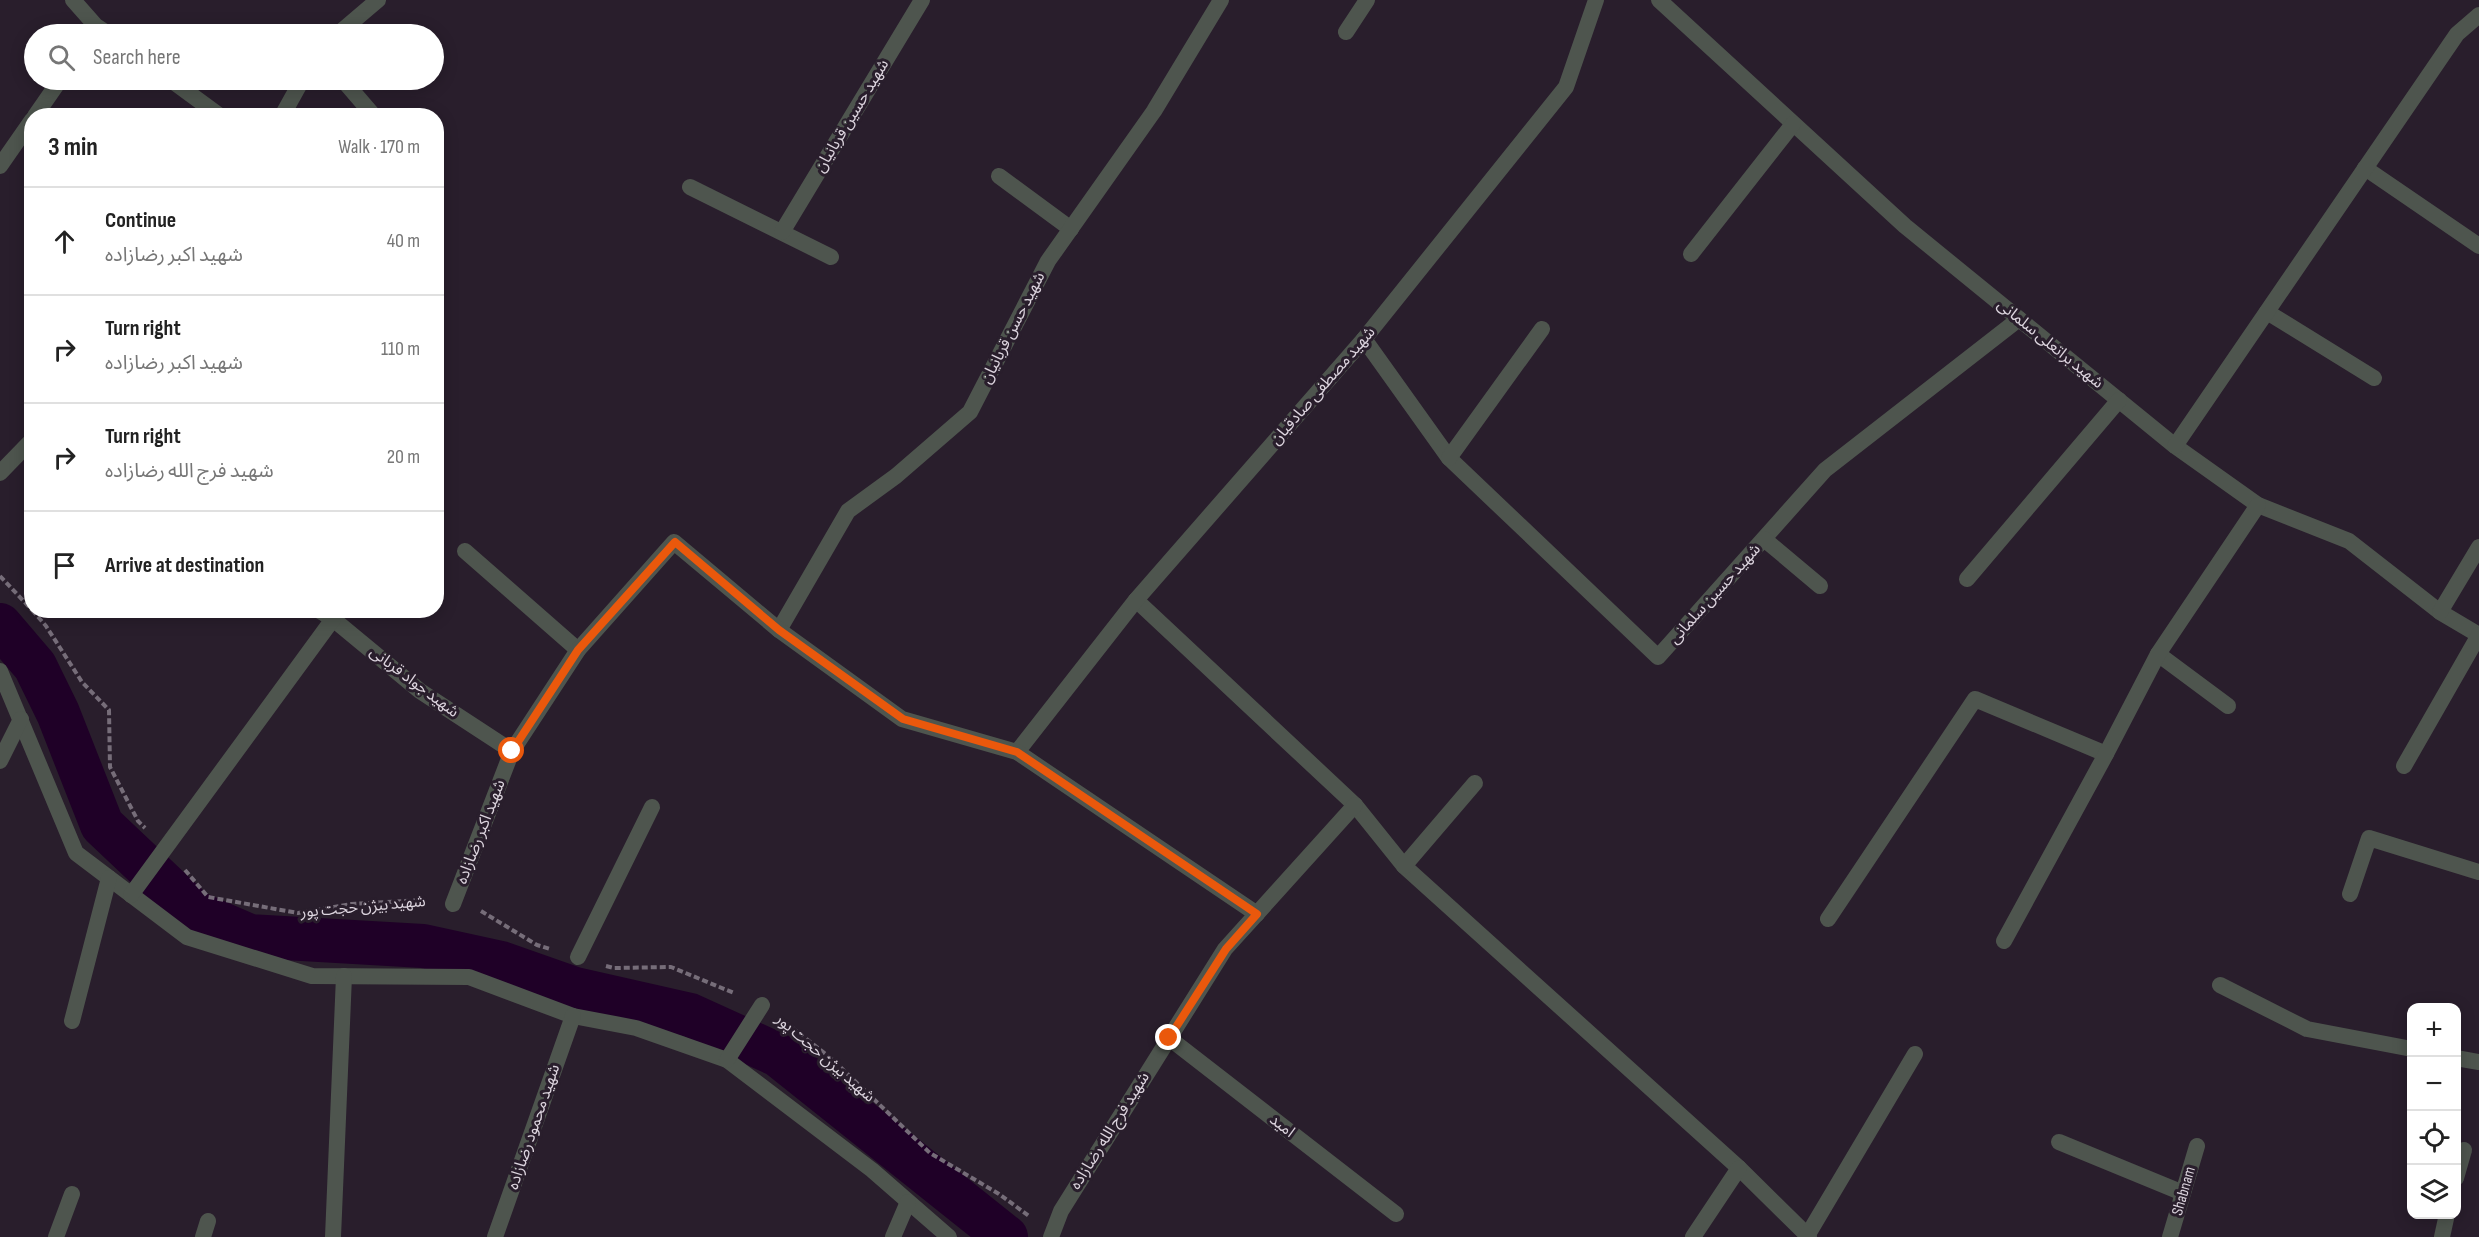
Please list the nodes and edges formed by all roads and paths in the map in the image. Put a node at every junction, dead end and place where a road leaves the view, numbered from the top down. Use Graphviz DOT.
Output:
graph roads {
  1 [pos="73,0"];
  2 [pos="378,0"];
  3 [pos="922,0"];
  4 [pos="1221,0"];
  5 [pos="1367,0"];
  6 [pos="1596,0"];
  7 [pos="1659,0"];
  8 [pos="2479,15"];
  9 [pos="92,24"];
  10 [pos="350,24"];
  11 [pos="1346,32"];
  12 [pos="53,90"];
  13 [pos="185,90"];
  14 [pos="296,90"];
  15 [pos="352,90"];
  16 [pos="41,108"];
  17 [pos="209,108"];
  18 [pos="286,108"];
  19 [pos="367,108"];
  20 [pos="1793,124"];
  21 [pos="24,132"];
  22 [pos="0,166"];
  23 [pos="2365,168"];
  24 [pos="999,176"];
  25 [pos="690,187"];
  26 [pos="1071,229"];
  27 [pos="782,232"];
  28 [pos="2479,246"];
  29 [pos="1691,254"];
  30 [pos="831,256"];
  31 [pos="2267,312"];
  32 [pos="2019,319"];
  33 [pos="1542,329"];
  34 [pos="1364,339"];
  35 [pos="2374,378"];
  36 [pos="2119,400"];
  37 [pos="2175,446"];
  38 [pos="24,448"];
  39 [pos="1449,458"];
  40 [pos="0,473"];
  41 [pos="2258,505"];
  42 [pos="1764,539"];
  43 [pos="2479,547"];
  44 [pos="465,551"];
  45 [pos="0,576"];
  46 [pos="1967,579"];
  47 [pos="1820,586"];
  48 [pos="1136,600"];
  49 [pos="24,602"];
  50 [pos="2440,612"];
  51 [pos="39,618"];
  52 [pos="330,618"];
  53 [pos="333,620"];
  54 [pos="779,630"];
  55 [pos="2479,635"];
  56 [pos="578,650"];
  57 [pos="2158,654"];
  58 [pos="0,671"];
  59 [pos="2229,706"];
  60 [pos="21,719"];
  61 [pos="512,751"];
  62 [pos="1017,752"];
  63 [pos="2106,754"];
  64 [pos="0,761"];
  65 [pos="2404,766"];
  66 [pos="1475,783"];
  67 [pos="1355,805"];
  68 [pos="652,807"];
  69 [pos="165,845"];
  70 [pos="1404,866"];
  71 [pos="2479,872"];
  72 [pos="109,878"];
  73 [pos="2350,894"];
  74 [pos="131,895"];
  75 [pos="453,904"];
  76 [pos="1257,914"];
  77 [pos="1828,919"];
  78 [pos="2004,941"];
  79 [pos="578,957"];
  80 [pos="344,976"];
  81 [pos="2220,985"];
  82 [pos="762,1005"];
  83 [pos="573,1016"];
  84 [pos="72,1021"];
  85 [pos="1169,1038"];
  86 [pos="2407,1048"];
  87 [pos="1915,1054"];
  88 [pos="2461,1059"];
  89 [pos="727,1060"];
  90 [pos="2479,1062"];
  91 [pos="2059,1142"];
  92 [pos="2197,1146"];
  93 [pos="2464,1150"];
  94 [pos="2460,1165"];
  95 [pos="1739,1168"];
  96 [pos="2183,1192"];
  97 [pos="72,1194"];
  98 [pos="908,1202"];
  99 [pos="1396,1214"];
  100 [pos="2446,1219"];
  101 [pos="1052,1235"];
  102 [pos="1808,1236"];
  103 [pos="56,1237"];
  104 [pos="333,1237"];
  105 [pos="495,1237"];
  106 [pos="893,1237"];
  107 [pos="949,1237"];
  108 [pos="1694,1237"];
  109 [pos="2170,1237"];
  110 [pos="2442,1237"];
  1 -- 9 [label="street"];
  2 -- 10 [label="street"];
  3 -- 27 [label="street, شهید حسین قربانیان"];
  4 -- 26 [label="street, شهید حسن قربانیان"];
  5 -- 11 [label="street"];
  6 -- 34 [label="street, شهید مصطفی صادقیان"];
  7 -- 20 [label="street, شهید براتعلی سلمانی"];
  8 -- 23 [label="street"];
  12 -- 16 [label="street"];
  13 -- 17 [label="street"];
  14 -- 18 [label="street"];
  15 -- 19 [label="street"];
  20 -- 29 [label="street"];
  20 -- 32 [label="street, شهید براتعلی سلمانی"];
  21 -- 22 [label="street"];
  23 -- 28 [label="street"];
  23 -- 31 [label="street"];
  24 -- 26 [label="street"];
  25 -- 27 [label="street"];
  26 -- 54 [label="street, شهید حسن قربانیان"];
  27 -- 30 [label="street"];
  31 -- 35 [label="street"];
  31 -- 37 [label="street"];
  32 -- 36 [label="street, شهید براتعلی سلمانی"];
  32 -- 42 [label="street, شهید حسین سلمانی"];
  33 -- 39 [label="street"];
  34 -- 39 [label="street, شهید حسین سلمانی"];
  34 -- 48 [label="street, شهید مصطفی صادقیان"];
  36 -- 37 [label="street, شهید براتعلی سلمانی"];
  36 -- 46 [label="street"];
  37 -- 41 [label="street, شهید براتعلی سلمانی"];
  38 -- 40 [label="street"];
  39 -- 42 [label="street, شهید حسین سلمانی"];
  41 -- 50 [label="street, شهید براتعلی سلمانی"];
  41 -- 57 [label="street"];
  42 -- 47 [label="street"];
  43 -- 50 [label="street"];
  44 -- 56 [label="street"];
  45 -- 49 [label="path, شهید بیژن حجت پور"];
  48 -- 62 [label="street, شهید مصطفی صادقیان"];
  48 -- 67 [label="street"];
  50 -- 55 [label="street, شهید براتعلی سلمانی"];
  51 -- 69 [label="path, شهید بیژن حجت پور"];
  52 -- 53 [label="street, شهید جواد قربانی"];
  53 -- 61 [label="street, شهید جواد قربانی"];
  53 -- 69 [label="street"];
  54 -- 56 [label="street, شهید اکبر رضازاده"];
  54 -- 62 [label="street, شهید اکبر رضازاده"];
  55 -- 65 [label="street"];
  56 -- 61 [label="street, شهید اکبر رضازاده"];
  57 -- 59 [label="street"];
  57 -- 63 [label="street"];
  58 -- 60 [label="street"];
  60 -- 64 [label="street"];
  60 -- 72 [label="street"];
  61 -- 75 [label="street, شهید اکبر رضازاده"];
  62 -- 76 [label="street, شهید اکبر رضازاده"];
  63 -- 77 [label="street"];
  63 -- 78 [label="street"];
  66 -- 70 [label="street"];
  67 -- 70 [label="street"];
  67 -- 76 [label="street, شهید فرج الله رضازاده"];
  68 -- 79 [label="street"];
  69 -- 74 [label="street"];
  69 -- 75 [label="path, شهید بیژن حجت پور"];
  70 -- 95 [label="street"];
  71 -- 73 [label="street"];
  72 -- 74 [label="street"];
  72 -- 84 [label="street"];
  74 -- 80 [label="street"];
  75 -- 79 [label="path, شهید بیژن حجت پور"];
  76 -- 85 [label="street, شهید فرج الله رضازاده"];
  79 -- 82 [label="path, شهید بیژن حجت پور"];
  80 -- 83 [label="street"];
  80 -- 104 [label="street"];
  81 -- 86 [label="street"];
  82 -- 89 [label="street"];
  82 -- 101 [label="path, شهید بیژن حجت پور"];
  83 -- 89 [label="street"];
  83 -- 105 [label="street, شهید محمود رضازاده"];
  85 -- 99 [label="street, امید"];
  85 -- 101 [label="street, شهید فرج الله رضازاده"];
  87 -- 102 [label="street"];
  88 -- 90 [label="street"];
  89 -- 98 [label="street"];
  91 -- 96 [label="street"];
  92 -- 96 [label="street, Shabnam"];
  93 -- 94 [label="street"];
  95 -- 102 [label="street"];
  95 -- 108 [label="street"];
  96 -- 109 [label="street, Shabnam"];
  97 -- 103 [label="street"];
  98 -- 106 [label="street"];
  98 -- 107 [label="street"];
  100 -- 110 [label="street"];
}
